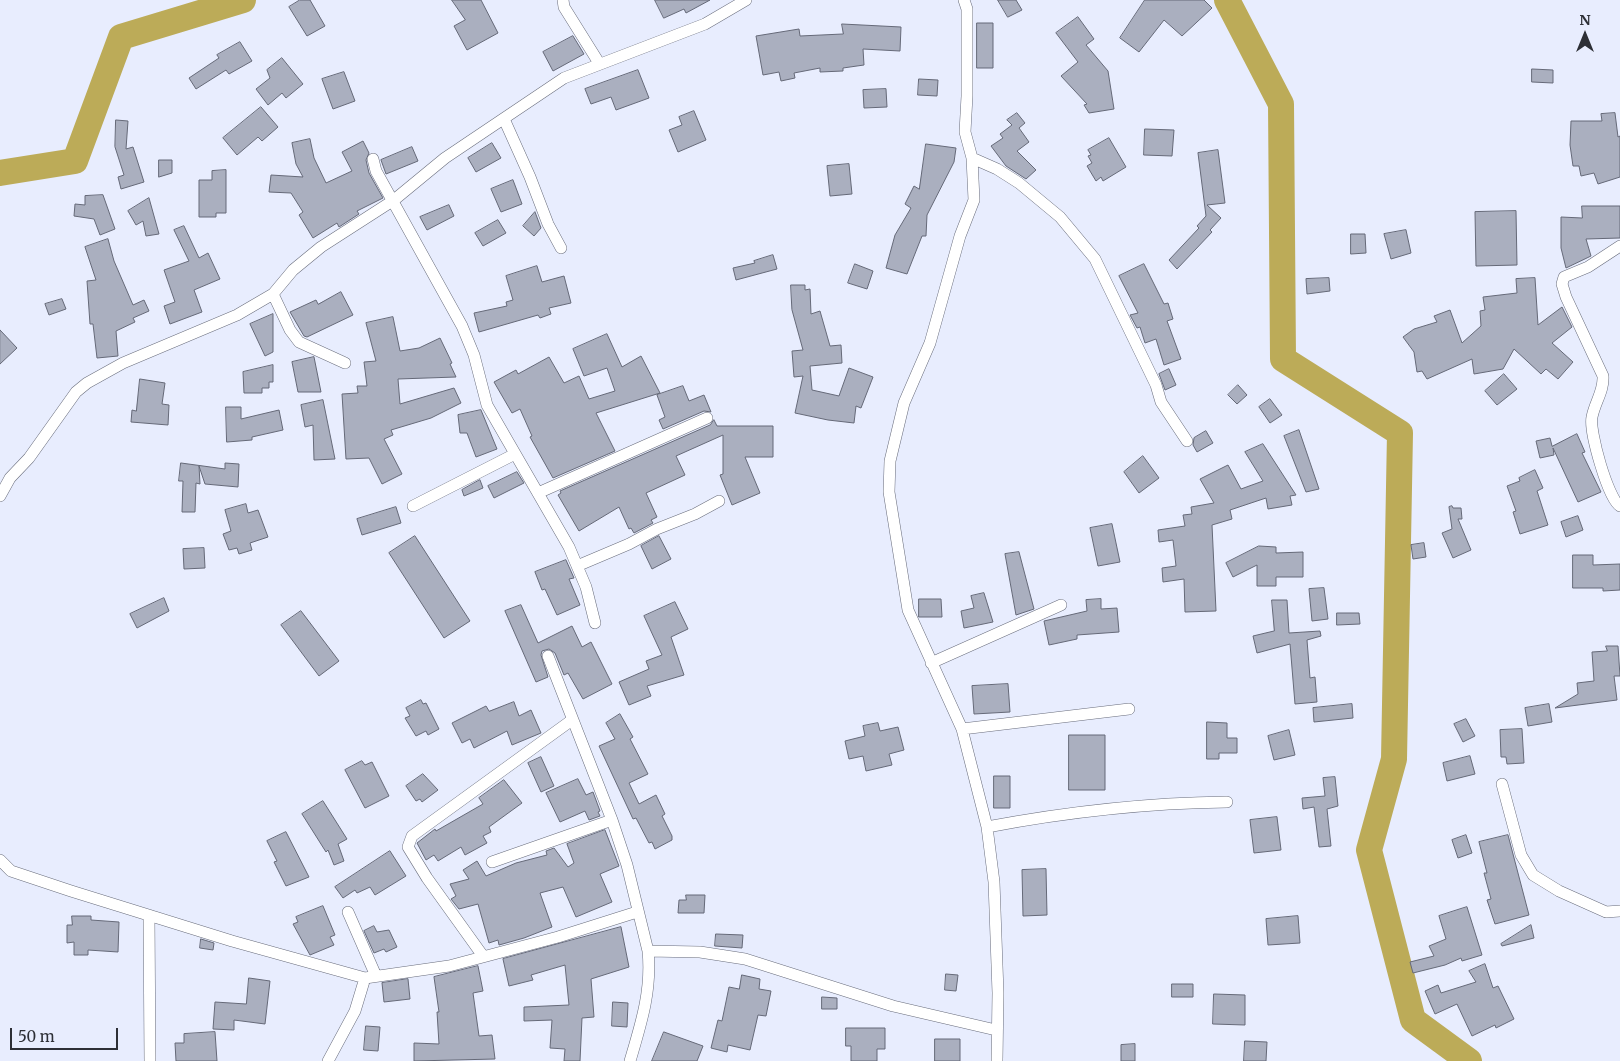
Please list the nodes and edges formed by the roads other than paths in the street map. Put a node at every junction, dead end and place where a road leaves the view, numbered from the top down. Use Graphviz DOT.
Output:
graph roads {
  1 [pos="563,0"];
  2 [pos="746,0"];
  3 [pos="964,0"];
  4 [pos="599,64"];
  5 [pos="504,118"];
  6 [pos="972,158"];
  7 [pos="373,159"];
  8 [pos="394,200"];
  9 [pos="1620,246"];
  10 [pos="561,248"];
  11 [pos="273,294"];
  12 [pos="346,363"];
  13 [pos="707,418"];
  14 [pos="1186,441"];
  15 [pos="515,454"];
  16 [pos="538,493"];
  17 [pos="0,496"];
  18 [pos="719,501"];
  19 [pos="413,506"];
  20 [pos="1620,506"];
  21 [pos="577,566"];
  22 [pos="1061,605"];
  23 [pos="595,623"];
  24 [pos="548,656"];
  25 [pos="931,663"];
  26 [pos="1129,709"];
  27 [pos="572,720"];
  28 [pos="962,730"];
  29 [pos="1502,784"];
  30 [pos="1227,802"];
  31 [pos="612,820"];
  32 [pos="987,827"];
  33 [pos="0,860"];
  34 [pos="492,862"];
  35 [pos="1620,911"];
  36 [pos="348,912"];
  37 [pos="638,912"];
  38 [pos="149,915"];
  39 [pos="648,951"];
  40 [pos="483,956"];
  41 [pos="370,977"];
  42 [pos="996,1030"];
  43 [pos="150,1061"];
  44 [pos="328,1061"];
  45 [pos="630,1061"];
  46 [pos="997,1061"];
  1 -- 4 [label="street"];
  2 -- 4 [label="street"];
  3 -- 6 [label="street"];
  4 -- 5 [label="street"];
  5 -- 8 [label="street"];
  5 -- 10 [label="street"];
  6 -- 14 [label="street"];
  6 -- 25 [label="street"];
  7 -- 8 [label="street"];
  8 -- 11 [label="street"];
  8 -- 15 [label="street"];
  9 -- 20 [label="street"];
  11 -- 12 [label="street"];
  11 -- 17 [label="street"];
  13 -- 16 [label="street"];
  15 -- 16 [label="street"];
  15 -- 19 [label="street"];
  16 -- 21 [label="street"];
  18 -- 21 [label="street"];
  21 -- 23 [label="street"];
  22 -- 25 [label="street"];
  24 -- 27 [label="street"];
  25 -- 28 [label="street"];
  26 -- 28 [label="street"];
  27 -- 31 [label="street"];
  27 -- 40 [label="street"];
  28 -- 32 [label="street"];
  29 -- 35 [label="street"];
  30 -- 32 [label="street"];
  31 -- 34 [label="street"];
  31 -- 37 [label="street"];
  32 -- 42 [label="street"];
  33 -- 38 [label="street"];
  36 -- 41 [label="street"];
  37 -- 39 [label="street"];
  37 -- 40 [label="street"];
  38 -- 41 [label="street"];
  38 -- 43 [label="street"];
  39 -- 42 [label="street"];
  39 -- 45 [label="street"];
  40 -- 41 [label="street"];
  41 -- 44 [label="street"];
  42 -- 46 [label="street"];
}
